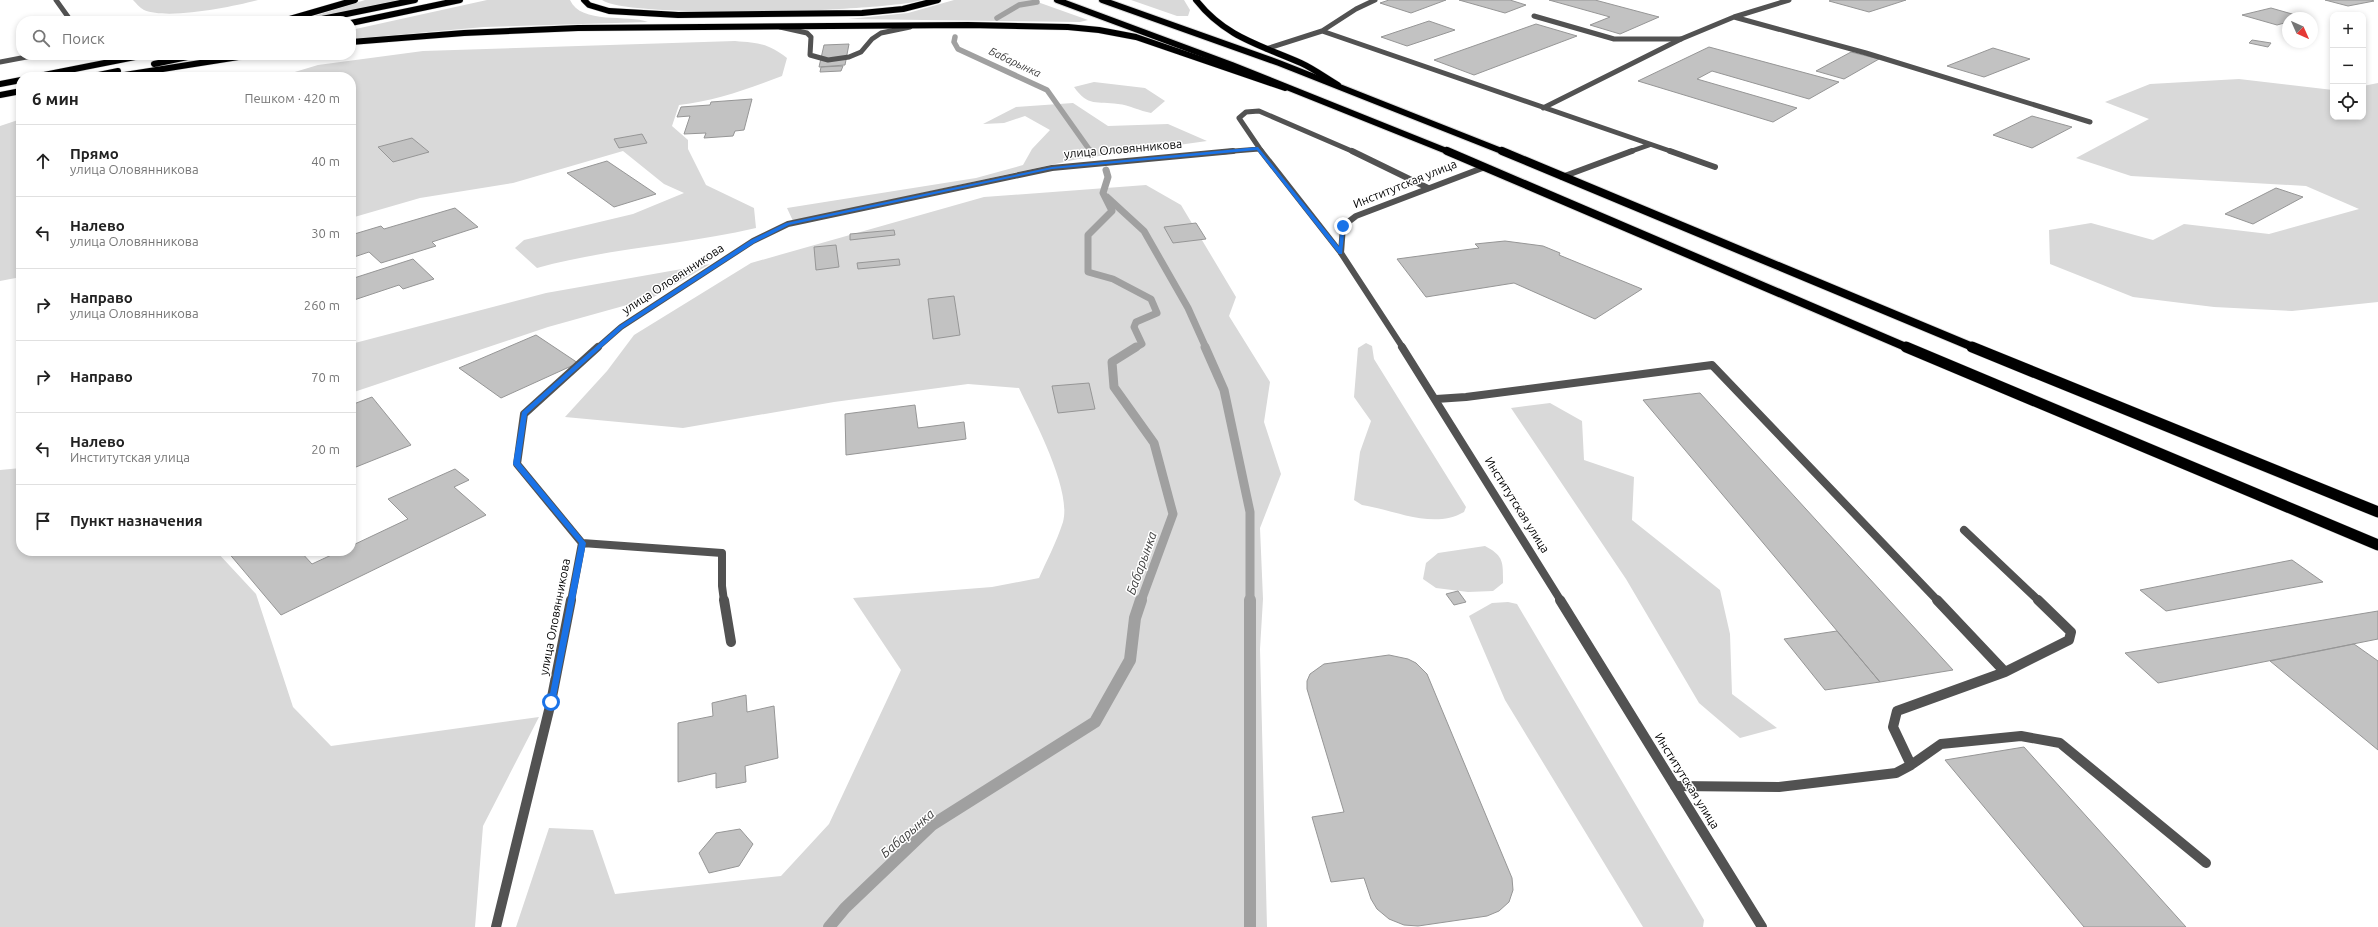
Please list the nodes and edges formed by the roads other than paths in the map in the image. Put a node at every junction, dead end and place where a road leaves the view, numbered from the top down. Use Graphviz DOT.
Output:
graph roads {
  1 [pos="56,0"];
  2 [pos="355,0"];
  3 [pos="415,0"];
  4 [pos="460,0"];
  5 [pos="584,0"];
  6 [pos="938,0"];
  7 [pos="1057,0"];
  8 [pos="1102,0"];
  9 [pos="1196,0"];
  10 [pos="1375,0"];
  11 [pos="1789,0"];
  12 [pos="67,16"];
  13 [pos="300,16"];
  14 [pos="337,16"];
  15 [pos="1534,16"];
  16 [pos="1734,17"];
  17 [pos="356,22"];
  18 [pos="928,25"];
  19 [pos="777,27"];
  20 [pos="1322,31"];
  21 [pos="1681,39"];
  22 [pos="356,42"];
  23 [pos="1266,50"];
  24 [pos="16,59"];
  25 [pos="110,60"];
  26 [pos="120,60"];
  27 [pos="172,60"];
  28 [pos="219,60"];
  29 [pos="0,62"];
  30 [pos="56,72"];
  31 [pos="58,72"];
  32 [pos="114,72"];
  33 [pos="144,72"];
  34 [pos="16,81"];
  35 [pos="0,84"];
  36 [pos="1340,86"];
  37 [pos="16,92"];
  38 [pos="0,95"];
  39 [pos="1317,96"];
  40 [pos="1543,108"];
  41 [pos="2090,122"];
  42 [pos="1649,145"];
  43 [pos="1258,149"];
  44 [pos="1484,167"];
  45 [pos="1715,167"];
  46 [pos="1562,177"];
  47 [pos="1428,188"];
  48 [pos="1341,253"];
  49 [pos="1436,399"];
  50 [pos="2378,512"];
  51 [pos="1964,530"];
  52 [pos="582,543"];
  53 [pos="2378,545"];
  54 [pos="731,642"];
  55 [pos="2005,672"];
  56 [pos="1911,764"];
  57 [pos="1675,786"];
  58 [pos="2206,863"];
  59 [pos="496,927"];
  60 [pos="1762,927"];
  1 -- 12 [label="street"];
  2 -- 13 [label="main road"];
  3 -- 14 [label="main road"];
  4 -- 17 [label="main road"];
  5 -- 6 [label="main road"];
  7 -- 39 [label="highway"];
  8 -- 36 [label="highway"];
  9 -- 23 [label="main road"];
  10 -- 20 [label="street"];
  11 -- 16 [label="street"];
  15 -- 21 [label="street"];
  16 -- 21 [label="street"];
  16 -- 41 [label="street"];
  18 -- 19 [label="main road"];
  18 -- 19 [label="street"];
  18 -- 39 [label="main road"];
  19 -- 22 [label="main road"];
  20 -- 23 [label="street"];
  20 -- 40 [label="street"];
  21 -- 40 [label="street"];
  23 -- 36 [label="main road"];
  24 -- 29 [label="street"];
  25 -- 30 [label="main road"];
  26 -- 31 [label="main road"];
  27 -- 32 [label="main road"];
  28 -- 33 [label="main road"];
  34 -- 35 [label="main road"];
  36 -- 46 [label="highway"];
  37 -- 38 [label="main road"];
  39 -- 44 [label="highway"];
  40 -- 42 [label="street"];
  42 -- 45 [label="street"];
  42 -- 46 [label="street"];
  43 -- 47 [label="street"];
  43 -- 48 [label="street"];
  43 -- 52 [label="street, улица Оловянникова"];
  44 -- 47 [label="street, Институтская улица"];
  44 -- 53 [label="highway"];
  46 -- 50 [label="highway"];
  47 -- 48 [label="street, Институтская улица"];
  48 -- 49 [label="street, Институтская улица"];
  49 -- 55 [label="street"];
  49 -- 57 [label="street, Институтская улица"];
  51 -- 55 [label="street"];
  52 -- 54 [label="street"];
  52 -- 59 [label="street, улица Оловянникова"];
  55 -- 56 [label="street"];
  56 -- 57 [label="street"];
  56 -- 58 [label="street"];
  57 -- 60 [label="street, Институтская улица"];
}
